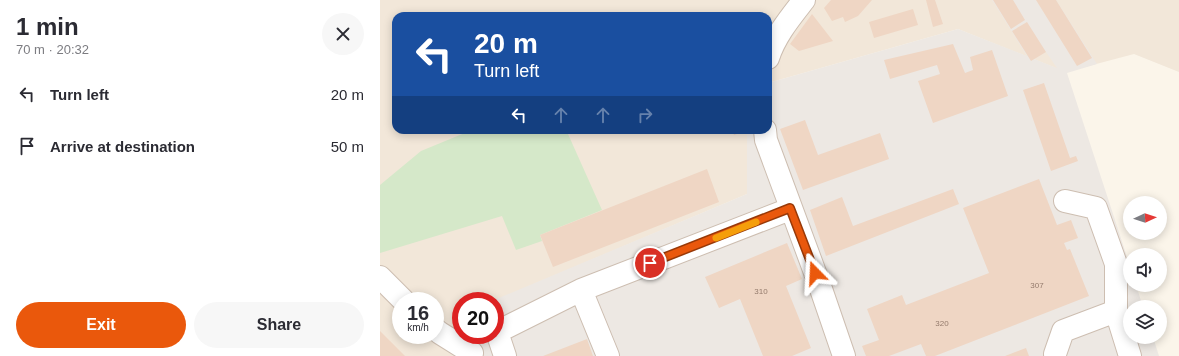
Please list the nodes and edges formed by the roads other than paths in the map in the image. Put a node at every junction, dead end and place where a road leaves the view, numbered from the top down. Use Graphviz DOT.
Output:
graph roads {
  1 [pos="804,0"];
  2 [pos="772,47"];
  3 [pos="765,134"];
  4 [pos="1065,201"];
  5 [pos="790,208"];
  6 [pos="380,277"];
  7 [pos="581,290"];
  8 [pos="395,292"];
  9 [pos="1116,311"];
  10 [pos="504,329"];
  11 [pos="444,335"];
  12 [pos="482,344"];
  13 [pos="500,344"];
  14 [pos="470,354"];
  15 [pos="1055,354"];
  16 [pos="505,356"];
  17 [pos="608,356"];
  18 [pos="844,356"];
  19 [pos="1130,356"];
  1 -- 2 [label="street"];
  3 -- 5 [label="street"];
  4 -- 9 [label="street"];
  5 -- 7 [label="street"];
  5 -- 18 [label="street"];
  6 -- 8 [label="street"];
  7 -- 10 [label="street"];
  7 -- 17 [label="street"];
  9 -- 15 [label="street"];
  9 -- 19 [label="street"];
  11 -- 14 [label="street"];
  12 -- 14 [label="street"];
  13 -- 16 [label="street"];
}
